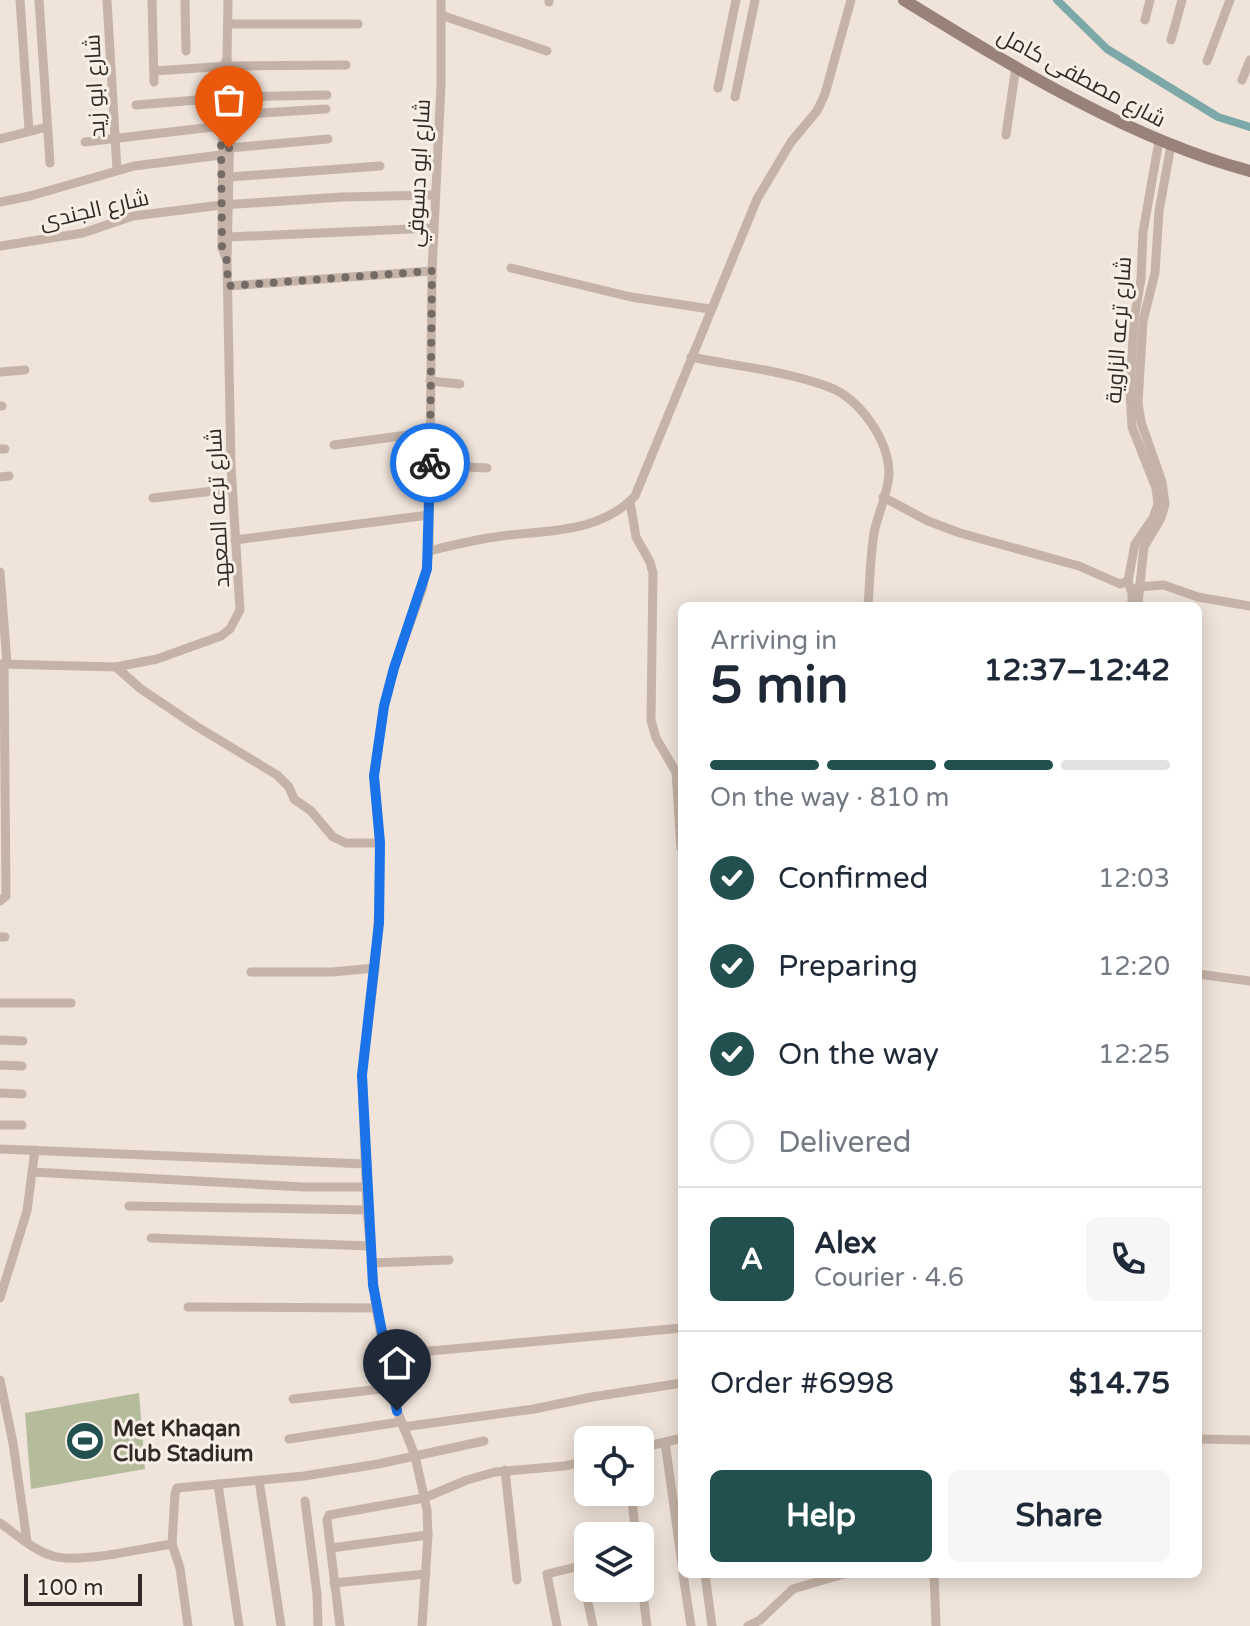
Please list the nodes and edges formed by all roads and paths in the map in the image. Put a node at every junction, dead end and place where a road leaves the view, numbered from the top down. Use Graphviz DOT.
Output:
graph roads {
  1 [pos="20,0"];
  2 [pos="39,0"];
  3 [pos="107,0"];
  4 [pos="152,0"];
  5 [pos="185,0"];
  6 [pos="228,0"];
  7 [pos="441,0"];
  8 [pos="736,0"];
  9 [pos="755,0"];
  10 [pos="851,0"];
  11 [pos="904,0"];
  12 [pos="1150,0"];
  13 [pos="1182,0"];
  14 [pos="1230,0"];
  15 [pos="441,15"];
  16 [pos="1145,20"];
  17 [pos="228,24"];
  18 [pos="358,24"];
  19 [pos="1171,40"];
  20 [pos="186,51"];
  21 [pos="547,51"];
  22 [pos="1250,60"];
  23 [pos="1207,61"];
  24 [pos="226,64"];
  25 [pos="346,65"];
  26 [pos="1016,66"];
  27 [pos="1242,80"];
  28 [pos="718,88"];
  29 [pos="327,95"];
  30 [pos="735,97"];
  31 [pos="225,98"];
  32 [pos="136,105"];
  33 [pos="326,109"];
  34 [pos="230,115"];
  35 [pos="221,126"];
  36 [pos="47,127"];
  37 [pos="29,130"];
  38 [pos="1006,135"];
  39 [pos="225,137"];
  40 [pos="0,139"];
  41 [pos="115,139"];
  42 [pos="328,139"];
  43 [pos="85,142"];
  44 [pos="1165,143"];
  45 [pos="225,152"];
  46 [pos="50,163"];
  47 [pos="380,166"];
  48 [pos="117,170"];
  49 [pos="1250,171"];
  50 [pos="229,177"];
  51 [pos="435,195"];
  52 [pos="0,202"];
  53 [pos="226,205"];
  54 [pos="433,228"];
  55 [pos="229,237"];
  56 [pos="0,246"];
  57 [pos="227,261"];
  58 [pos="511,268"];
  59 [pos="432,271"];
  60 [pos="228,286"];
  61 [pos="710,309"];
  62 [pos="691,357"];
  63 [pos="25,370"];
  64 [pos="0,372"];
  65 [pos="430,381"];
  66 [pos="460,384"];
  67 [pos="430,432"];
  68 [pos="334,445"];
  69 [pos="430,465"];
  70 [pos="487,468"];
  71 [pos="231,489"];
  72 [pos="883,497"];
  73 [pos="153,498"];
  74 [pos="630,502"];
  75 [pos="429,515"];
  76 [pos="235,540"];
  77 [pos="429,551"];
  78 [pos="0,572"];
  79 [pos="1128,581"];
  80 [pos="1138,587"];
  81 [pos="2,592"];
  82 [pos="868,602"];
  83 [pos="1132,602"];
  84 [pos="1138,602"];
  85 [pos="1250,606"];
  86 [pos="4,664"];
  87 [pos="116,667"];
  88 [pos="678,802"];
  89 [pos="380,843"];
  90 [pos="0,901"];
  91 [pos="375,968"];
  92 [pos="251,972"];
  93 [pos="1202,975"];
  94 [pos="1250,981"];
  95 [pos="0,1003"];
  96 [pos="71,1003"];
  97 [pos="0,1040"];
  98 [pos="23,1041"];
  99 [pos="0,1065"];
  100 [pos="22,1066"];
  101 [pos="0,1093"];
  102 [pos="22,1094"];
  103 [pos="0,1125"];
  104 [pos="22,1125"];
  105 [pos="0,1149"];
  106 [pos="35,1150"];
  107 [pos="365,1164"];
  108 [pos="32,1172"];
  109 [pos="367,1187"];
  110 [pos="129,1206"];
  111 [pos="367,1210"];
  112 [pos="151,1238"];
  113 [pos="370,1246"];
  114 [pos="449,1260"];
  115 [pos="371,1263"];
  116 [pos="0,1296"];
  117 [pos="188,1307"];
  118 [pos="376,1308"];
  119 [pos="678,1328"];
  120 [pos="386,1355"];
  121 [pos="0,1380"];
  122 [pos="678,1384"];
  123 [pos="390,1388"];
  124 [pos="293,1399"];
  125 [pos="402,1424"];
  126 [pos="289,1439"];
  127 [pos="678,1439"];
  128 [pos="1202,1439"];
  129 [pos="1250,1440"];
  130 [pos="484,1441"];
  131 [pos="665,1442"];
  132 [pos="654,1445"];
  133 [pos="415,1456"];
  134 [pos="574,1464"];
  135 [pos="505,1470"];
  136 [pos="259,1480"];
  137 [pos="218,1484"];
  138 [pos="424,1498"];
  139 [pos="305,1501"];
  140 [pos="0,1523"];
  141 [pos="428,1535"];
  142 [pos="678,1535"];
  143 [pos="27,1541"];
  144 [pos="172,1544"];
  145 [pos="331,1548"];
  146 [pos="574,1567"];
  147 [pos="426,1574"];
  148 [pos="684,1578"];
  149 [pos="706,1578"];
  150 [pos="830,1578"];
  151 [pos="934,1578"];
  152 [pos="517,1580"];
  153 [pos="334,1583"];
  154 [pos="589,1602"];
  155 [pos="644,1602"];
  156 [pos="188,1626"];
  157 [pos="239,1626"];
  158 [pos="281,1626"];
  159 [pos="318,1626"];
  160 [pos="340,1626"];
  161 [pos="422,1626"];
  162 [pos="557,1626"];
  163 [pos="593,1626"];
  164 [pos="647,1626"];
  165 [pos="691,1626"];
  166 [pos="712,1626"];
  167 [pos="748,1626"];
  168 [pos="936,1626"];
  1 -- 37 [label="street"];
  2 -- 36 [label="street"];
  3 -- 41 [label="street, شارع ابو زيد"];
  4 -- 24 [label="street"];
  5 -- 20 [label="street"];
  6 -- 17 [label="street, شارع ترعه المعهد"];
  7 -- 15 [label="street, شارع ابو دسوقي"];
  8 -- 28 [label="street"];
  9 -- 30 [label="street"];
  10 -- 61 [label="street"];
  11 -- 26 [label="main road, شارع مصطفى كامل"];
  12 -- 16 [label="street"];
  13 -- 19 [label="street"];
  14 -- 23 [label="street"];
  15 -- 21 [label="street"];
  15 -- 51 [label="street, شارع ابو دسوقي"];
  17 -- 18 [label="street"];
  17 -- 24 [label="street, شارع ترعه المعهد"];
  22 -- 27 [label="street"];
  24 -- 25 [label="street"];
  24 -- 31 [label="street, شارع ترعه المعهد"];
  26 -- 38 [label="street"];
  26 -- 44 [label="main road, شارع مصطفى كامل"];
  29 -- 31 [label="street"];
  31 -- 32 [label="street"];
  31 -- 34 [label="street, شارع ترعه المعهد"];
  31 -- 35 [label="street, شارع ترعه المعهد"];
  33 -- 34 [label="street"];
  34 -- 39 [label="street, شارع ترعه المعهد"];
  35 -- 39 [label="street, شارع ترعه المعهد"];
  35 -- 41 [label="street"];
  36 -- 37 [label="street"];
  36 -- 46 [label="street"];
  37 -- 40 [label="street"];
  39 -- 45 [label="street, شارع ترعه المعهد"];
  41 -- 43 [label="street"];
  41 -- 48 [label="street, شارع ابو زيد"];
  42 -- 45 [label="street"];
  44 -- 49 [label="main road, شارع مصطفى كامل"];
  44 -- 79 [label="street, شارع ترعه الزاوية"];
  44 -- 80 [label="street, شارع ترعه الزاوية"];
  45 -- 48 [label="street"];
  45 -- 50 [label="street, شارع ترعه المعهد"];
  45 -- 53 [label="street, شارع ترعه المعهد"];
  47 -- 50 [label="street"];
  48 -- 52 [label="street"];
  50 -- 53 [label="street, شارع ترعه المعهد"];
  51 -- 53 [label="street, شارع الجندى"];
  51 -- 54 [label="street, شارع ابو دسوقي"];
  53 -- 55 [label="street, شارع ترعه المعهد"];
  53 -- 56 [label="street, شارع الجندى"];
  53 -- 57 [label="street, شارع ترعه المعهد"];
  54 -- 55 [label="street"];
  54 -- 59 [label="street, شارع ابو دسوقي"];
  55 -- 57 [label="street, شارع ترعه المعهد"];
  57 -- 60 [label="street, شارع ترعه المعهد"];
  58 -- 61 [label="street"];
  59 -- 60 [label="street"];
  59 -- 65 [label="street, شارع ابو دسوقي"];
  60 -- 71 [label="street, شارع ترعه المعهد"];
  61 -- 62 [label="street"];
  62 -- 72 [label="street"];
  62 -- 74 [label="street"];
  63 -- 64 [label="street"];
  65 -- 66 [label="street"];
  65 -- 67 [label="street, شارع ابو دسوقي"];
  67 -- 68 [label="street"];
  67 -- 69 [label="street, شارع ابو دسوقي"];
  69 -- 70 [label="street"];
  69 -- 75 [label="street, شارع ابو دسوقي"];
  71 -- 73 [label="street"];
  71 -- 76 [label="street, شارع ترعه المعهد"];
  72 -- 79 [label="street"];
  72 -- 82 [label="street"];
  74 -- 77 [label="street"];
  74 -- 88 [label="street"];
  75 -- 76 [label="street"];
  75 -- 77 [label="street, شارع ابو دسوقي"];
  76 -- 87 [label="street, شارع ترعه المعهد"];
  77 -- 89 [label="street, شارع ابو دسوقي"];
  78 -- 81 [label="street"];
  79 -- 83 [label="street, شارع ترعه الزاوية"];
  80 -- 84 [label="street, شارع ترعه الزاوية"];
  80 -- 85 [label="street"];
  81 -- 86 [label="street"];
  86 -- 87 [label="street"];
  86 -- 90 [label="street"];
  87 -- 89 [label="street"];
  89 -- 91 [label="street, شارع ابو دسوقي"];
  91 -- 92 [label="street"];
  91 -- 107 [label="street, شارع ابو دسوقي"];
  93 -- 94 [label="street"];
  95 -- 96 [label="street"];
  97 -- 98 [label="street"];
  99 -- 100 [label="street"];
  101 -- 102 [label="street"];
  103 -- 104 [label="street"];
  105 -- 106 [label="street"];
  106 -- 107 [label="street"];
  106 -- 108 [label="street"];
  107 -- 109 [label="street, شارع ابو دسوقي"];
  108 -- 109 [label="street"];
  108 -- 116 [label="street"];
  109 -- 111 [label="street, شارع ابو دسوقي"];
  110 -- 111 [label="street"];
  111 -- 113 [label="street, شارع ابو دسوقي"];
  112 -- 113 [label="street"];
  113 -- 115 [label="street, شارع ابو دسوقي"];
  114 -- 115 [label="street"];
  115 -- 118 [label="street, شارع ابو دسوقي"];
  117 -- 118 [label="street"];
  118 -- 120 [label="street, شارع ابو دسوقي"];
  119 -- 120 [label="street"];
  120 -- 123 [label="street, شارع ابو دسوقي"];
  121 -- 143 [label="street"];
  122 -- 125 [label="street"];
  123 -- 124 [label="street"];
  123 -- 125 [label="street, شارع ابو دسوقي"];
  125 -- 126 [label="street"];
  125 -- 133 [label="street, شارع ابو دسوقي"];
  127 -- 131 [label="street"];
  128 -- 129 [label="street"];
  130 -- 133 [label="street"];
  131 -- 132 [label="street"];
  131 -- 142 [label="street"];
  133 -- 136 [label="street"];
  133 -- 138 [label="street, شارع ابو دسوقي"];
  134 -- 135 [label="street"];
  135 -- 138 [label="street"];
  135 -- 152 [label="street"];
  136 -- 137 [label="street"];
  136 -- 158 [label="street"];
  137 -- 144 [label="street"];
  137 -- 157 [label="street"];
  138 -- 141 [label="street, شارع ابو دسوقي"];
  138 -- 145 [label="street"];
  139 -- 159 [label="street"];
  140 -- 143 [label="street"];
  141 -- 145 [label="street"];
  141 -- 147 [label="street, شارع ابو دسوقي"];
  143 -- 144 [label="street"];
  144 -- 156 [label="street"];
  145 -- 153 [label="street"];
  146 -- 162 [label="street"];
  147 -- 153 [label="street"];
  147 -- 161 [label="street, شارع ابو دسوقي"];
  148 -- 165 [label="street"];
  149 -- 166 [label="street"];
  150 -- 167 [label="street"];
  151 -- 168 [label="street"];
  153 -- 160 [label="street"];
  154 -- 163 [label="street"];
  155 -- 164 [label="street"];
}
